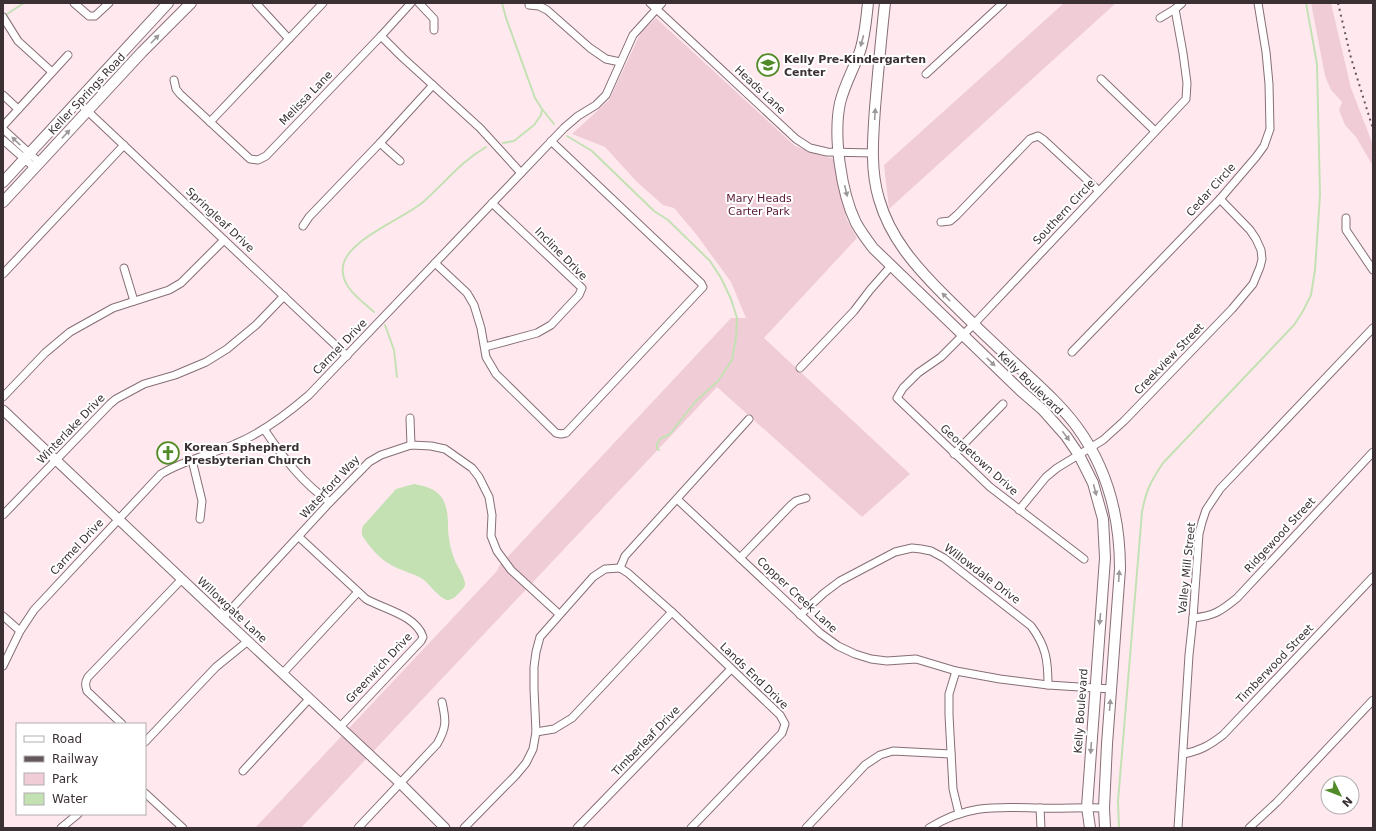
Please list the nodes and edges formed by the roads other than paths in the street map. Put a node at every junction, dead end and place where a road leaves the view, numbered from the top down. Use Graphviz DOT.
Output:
graph roads {
  1 [pos="74,3"];
  2 [pos="109,3"];
  3 [pos="168,3"];
  4 [pos="191,3"];
  5 [pos="256,3"];
  6 [pos="323,3"];
  7 [pos="411,3"];
  8 [pos="419,3"];
  9 [pos="650,3"];
  10 [pos="662,3"];
  11 [pos="868,3"];
  12 [pos="885,3"];
  13 [pos="1003,3"];
  14 [pos="1182,3"];
  15 [pos="1258,3"];
  16 [pos="530,5"];
  17 [pos="656,9"];
  18 [pos="1175,9"];
  19 [pos="3,17"];
  20 [pos="1160,18"];
  21 [pos="434,30"];
  22 [pos="381,36"];
  23 [pos="288,39"];
  24 [pos="68,55"];
  25 [pos="620,62"];
  26 [pos="52,72"];
  27 [pos="926,74"];
  28 [pos="1101,79"];
  29 [pos="174,80"];
  30 [pos="433,85"];
  31 [pos="3,95"];
  32 [pos="78,102"];
  33 [pos="18,109"];
  34 [pos="88,111"];
  35 [pos="210,122"];
  36 [pos="3,126"];
  37 [pos="3,129"];
  38 [pos="1155,131"];
  39 [pos="3,140"];
  40 [pos="551,141"];
  41 [pos="380,143"];
  42 [pos="124,145"];
  43 [pos="873,152"];
  44 [pos="837,153"];
  45 [pos="27,156"];
  46 [pos="400,161"];
  47 [pos="37,166"];
  48 [pos="521,173"];
  49 [pos="3,182"];
  50 [pos="1099,191"];
  51 [pos="1220,199"];
  52 [pos="3,202"];
  53 [pos="492,203"];
  54 [pos="1346,218"];
  55 [pos="941,222"];
  56 [pos="303,226"];
  57 [pos="224,240"];
  58 [pos="435,263"];
  59 [pos="891,266"];
  60 [pos="124,268"];
  61 [pos="1373,270"];
  62 [pos="3,274"];
  63 [pos="284,296"];
  64 [pos="134,300"];
  65 [pos="973,325"];
  66 [pos="1373,328"];
  67 [pos="963,335"];
  68 [pos="485,347"];
  69 [pos="1072,352"];
  70 [pos="347,356"];
  71 [pos="800,368"];
  72 [pos="3,397"];
  73 [pos="900,403"];
  74 [pos="1003,404"];
  75 [pos="3,410"];
  76 [pos="410,418"];
  77 [pos="749,419"];
  78 [pos="264,429"];
  79 [pos="411,445"];
  80 [pos="1090,448"];
  81 [pos="1373,452"];
  82 [pos="954,454"];
  83 [pos="1079,455"];
  84 [pos="56,460"];
  85 [pos="192,460"];
  86 [pos="806,498"];
  87 [pos="677,499"];
  88 [pos="330,502"];
  89 [pos="1019,510"];
  90 [pos="3,516"];
  91 [pos="119,519"];
  92 [pos="200,519"];
  93 [pos="299,537"];
  94 [pos="740,558"];
  95 [pos="1084,559"];
  96 [pos="620,568"];
  97 [pos="1373,577"];
  98 [pos="182,579"];
  99 [pos="358,592"];
  100 [pos="672,612"];
  101 [pos="559,614"];
  102 [pos="800,615"];
  103 [pos="3,616"];
  104 [pos="223,618"];
  105 [pos="1193,618"];
  106 [pos="20,630"];
  107 [pos="248,641"];
  108 [pos="3,666"];
  109 [pos="731,669"];
  110 [pos="956,671"];
  111 [pos="282,673"];
  112 [pos="1048,685"];
  113 [pos="1095,688"];
  114 [pos="1112,689"];
  115 [pos="310,699"];
  116 [pos="1373,700"];
  117 [pos="442,702"];
  118 [pos="121,723"];
  119 [pos="340,728"];
  120 [pos="536,732"];
  121 [pos="146,741"];
  122 [pos="951,754"];
  123 [pos="1184,754"];
  124 [pos="243,771"];
  125 [pos="400,783"];
  126 [pos="146,794"];
  127 [pos="1087,807"];
  128 [pos="1040,808"];
  129 [pos="1104,808"];
  130 [pos="959,814"];
  131 [pos="77,815"];
  132 [pos="64,827"];
  133 [pos="183,828"];
  134 [pos="358,828"];
  135 [pos="445,828"];
  136 [pos="464,828"];
  137 [pos="576,828"];
  138 [pos="691,828"];
  139 [pos="806,828"];
  140 [pos="929,828"];
  141 [pos="1041,828"];
  142 [pos="1090,828"];
  143 [pos="1104,828"];
  144 [pos="1178,828"];
  145 [pos="1249,828"];
  1 -- 2 [label="street"];
  3 -- 32 [label="main road, Keller Springs Road"];
  34 -- 4 [label="main road, Keller Springs Road, one-way"];
  5 -- 23 [label="street"];
  6 -- 23 [label="street"];
  7 -- 22 [label="street, Melissa Lane"];
  8 -- 21 [label="street"];
  9 -- 17 [label="street, Heads Lane"];
  10 -- 17 [label="street, Carmel Drive"];
  11 -- 44 [label="main road, Kelly Boulevard, one-way"];
  43 -- 12 [label="main road, Kelly Boulevard, one-way"];
  13 -- 27 [label="street"];
  14 -- 18 [label="street"];
  15 -- 51 [label="street, Cedar Circle"];
  16 -- 25 [label="street"];
  17 -- 25 [label="street, Carmel Drive"];
  17 -- 44 [label="street, Heads Lane"];
  18 -- 20 [label="street"];
  18 -- 38 [label="street, Southern Circle"];
  19 -- 26 [label="street"];
  22 -- 30 [label="street"];
  22 -- 35 [label="street, Melissa Lane"];
  23 -- 35 [label="street"];
  24 -- 26 [label="street"];
  25 -- 40 [label="street, Carmel Drive"];
  26 -- 33 [label="street"];
  28 -- 38 [label="street"];
  29 -- 35 [label="street, Melissa Lane"];
  30 -- 41 [label="street"];
  30 -- 48 [label="street"];
  31 -- 33 [label="street"];
  32 -- 34 [label="street, Springleaf Drive"];
  32 -- 45 [label="main road, Keller Springs Road"];
  33 -- 36 [label="street"];
  34 -- 42 [label="street, Springleaf Drive"];
  47 -- 34 [label="main road, Keller Springs Road, one-way"];
  45 -- 37 [label="street, one-way"];
  38 -- 50 [label="street, Southern Circle"];
  39 -- 45 [label="street"];
  40 -- 48 [label="street, Carmel Drive"];
  40 -- 68 [label="street"];
  41 -- 46 [label="street"];
  41 -- 56 [label="street"];
  42 -- 57 [label="street, Springleaf Drive"];
  42 -- 62 [label="street"];
  43 -- 44 [label="street, Heads Lane"];
  65 -- 43 [label="main road, Kelly Boulevard, one-way"];
  44 -- 59 [label="main road, Kelly Boulevard, one-way"];
  45 -- 47 [label="street"];
  45 -- 49 [label="main road, Keller Springs Road"];
  47 -- 52 [label="main road, Keller Springs Road"];
  48 -- 53 [label="street, Carmel Drive"];
  50 -- 55 [label="street"];
  50 -- 65 [label="street, Southern Circle"];
  51 -- 69 [label="street, Cedar Circle"];
  51 -- 80 [label="street, Creekview Street"];
  53 -- 58 [label="street, Carmel Drive"];
  53 -- 68 [label="street, Incline Drive"];
  54 -- 61 [label="street"];
  57 -- 63 [label="street, Springleaf Drive"];
  57 -- 64 [label="street"];
  58 -- 68 [label="street"];
  58 -- 70 [label="street, Carmel Drive"];
  59 -- 67 [label="main road, Kelly Boulevard"];
  59 -- 71 [label="street"];
  60 -- 64 [label="street"];
  63 -- 70 [label="street, Springleaf Drive"];
  63 -- 84 [label="street, Winterlake Drive"];
  64 -- 72 [label="street"];
  65 -- 67 [label="street, Southern Circle"];
  65 -- 80 [label="main road, Kelly Boulevard"];
  66 -- 105 [label="street, Valley Mill Street"];
  67 -- 73 [label="street, Southern Circle"];
  67 -- 83 [label="main road, Kelly Boulevard, one-way"];
  70 -- 78 [label="street, Carmel Drive"];
  73 -- 82 [label="street, Georgetown Drive"];
  74 -- 82 [label="street"];
  75 -- 84 [label="street, Willowgate Lane"];
  76 -- 79 [label="street"];
  77 -- 87 [label="street"];
  78 -- 85 [label="street, Carmel Drive"];
  78 -- 88 [label="street"];
  79 -- 88 [label="street, Waterford Way"];
  79 -- 101 [label="street, Waterford Way"];
  80 -- 83 [label="street, Creekview Street"];
  114 -- 80 [label="main road, Kelly Boulevard, one-way"];
  81 -- 105 [label="street, Ridgewood Street"];
  82 -- 89 [label="street, Georgetown Drive"];
  83 -- 89 [label="street, Creekview Street"];
  83 -- 113 [label="main road, Kelly Boulevard, one-way"];
  84 -- 90 [label="street, Winterlake Drive"];
  84 -- 91 [label="street, Willowgate Lane"];
  85 -- 91 [label="street, Carmel Drive"];
  85 -- 92 [label="street"];
  86 -- 94 [label="street"];
  87 -- 94 [label="street, Copper Creek Lane"];
  87 -- 96 [label="street"];
  88 -- 93 [label="street, Waterford Way"];
  89 -- 95 [label="street, Georgetown Drive"];
  91 -- 98 [label="street, Willowgate Lane"];
  91 -- 106 [label="street, Carmel Drive"];
  93 -- 99 [label="street, Greenwich Drive"];
  93 -- 104 [label="street, Waterford Way"];
  94 -- 102 [label="street, Copper Creek Lane"];
  96 -- 100 [label="street, Lands End Drive"];
  96 -- 101 [label="street"];
  97 -- 123 [label="street, Timberwood Street"];
  98 -- 104 [label="street, Willowgate Lane"];
  98 -- 118 [label="street"];
  99 -- 111 [label="street"];
  99 -- 119 [label="street, Greenwich Drive"];
  100 -- 109 [label="street, Lands End Drive"];
  100 -- 120 [label="street"];
  101 -- 120 [label="street"];
  102 -- 110 [label="street, Copper Creek Lane"];
  102 -- 112 [label="street, Willowdale Drive"];
  103 -- 106 [label="street"];
  104 -- 107 [label="street, Willowgate Lane"];
  105 -- 123 [label="street, Valley Mill Street"];
  106 -- 108 [label="street, Carmel Drive"];
  107 -- 111 [label="street, Willowgate Lane"];
  107 -- 121 [label="street"];
  109 -- 137 [label="street, Timberleaf Drive"];
  109 -- 138 [label="street, Lands End Drive"];
  110 -- 112 [label="street, Copper Creek Lane"];
  110 -- 122 [label="street"];
  111 -- 115 [label="street, Willowgate Lane"];
  112 -- 113 [label="street, Copper Creek Lane"];
  113 -- 114 [label="street, Copper Creek Lane"];
  113 -- 127 [label="main road, Kelly Boulevard, one-way"];
  129 -- 114 [label="main road, Kelly Boulevard, one-way"];
  115 -- 119 [label="street, Willowgate Lane"];
  115 -- 124 [label="street"];
  116 -- 145 [label="street"];
  117 -- 125 [label="street"];
  119 -- 125 [label="street, Willowgate Lane"];
  120 -- 136 [label="street"];
  122 -- 130 [label="street"];
  122 -- 139 [label="street"];
  123 -- 144 [label="street, Valley Mill Street"];
  125 -- 134 [label="street"];
  125 -- 135 [label="street, Willowgate Lane"];
  126 -- 133 [label="street"];
  127 -- 128 [label="street"];
  127 -- 129 [label="street"];
  127 -- 142 [label="main road, Kelly Boulevard"];
  128 -- 130 [label="street"];
  128 -- 141 [label="street"];
  129 -- 143 [label="main road, Kelly Boulevard"];
  130 -- 140 [label="street"];
  131 -- 132 [label="street"];
}
